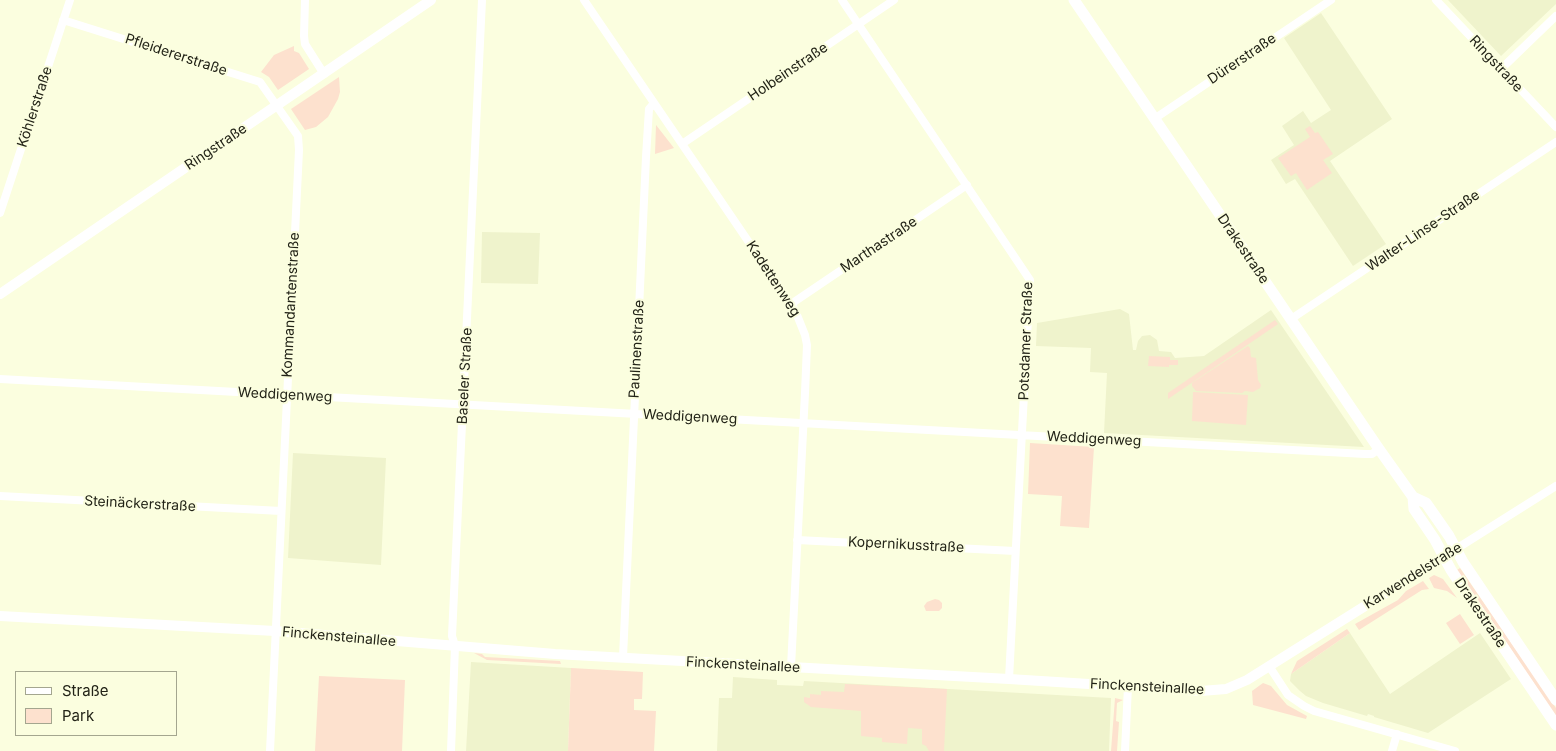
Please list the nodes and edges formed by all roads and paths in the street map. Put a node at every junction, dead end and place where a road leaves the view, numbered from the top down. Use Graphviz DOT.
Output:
graph roads {
  1 [pos="70,0"];
  2 [pos="305,0"];
  3 [pos="431,0"];
  4 [pos="482,0"];
  5 [pos="584,0"];
  6 [pos="842,0"];
  7 [pos="894,0"];
  8 [pos="1074,0"];
  9 [pos="1331,0"];
  10 [pos="1436,0"];
  11 [pos="1556,16"];
  12 [pos="64,20"];
  13 [pos="858,24"];
  14 [pos="1500,69"];
  15 [pos="324,74"];
  16 [pos="654,103"];
  17 [pos="278,105"];
  18 [pos="1154,118"];
  19 [pos="1556,127"];
  20 [pos="1556,142"];
  21 [pos="682,144"];
  22 [pos="967,185"];
  23 [pos="0,214"];
  24 [pos="0,294"];
  25 [pos="791,304"];
  26 [pos="1291,319"];
  27 [pos="0,379"];
  28 [pos="287,395"];
  29 [pos="464,405"];
  30 [pos="634,414"];
  31 [pos="803,424"];
  32 [pos="1022,435"];
  33 [pos="1379,449"];
  34 [pos="1556,486"];
  35 [pos="0,496"];
  36 [pos="1413,497"];
  37 [pos="281,511"];
  38 [pos="797,540"];
  39 [pos="1456,549"];
  40 [pos="1015,551"];
  41 [pos="1444,557"];
  42 [pos="0,616"];
  43 [pos="275,631"];
  44 [pos="455,646"];
  45 [pos="622,657"];
  46 [pos="1269,666"];
  47 [pos="791,667"];
  48 [pos="1009,679"];
  49 [pos="1128,686"];
  50 [pos="1556,700"];
  51 [pos="1556,725"];
  52 [pos="1397,734"];
  53 [pos="270,751"];
  54 [pos="450,751"];
  55 [pos="1125,751"];
  56 [pos="1392,751"];
  57 [pos="1455,751"];
  1 -- 12 [label="street, Köhlerstraße"];
  2 -- 15 [label="street"];
  3 -- 15 [label="street, Ringstraße"];
  4 -- 29 [label="street, Baseler Straße"];
  5 -- 16 [label="street, Kadettenweg"];
  6 -- 13 [label="street, Potsdamer Straße"];
  7 -- 13 [label="street, Holbeinstraße"];
  8 -- 18 [label="main road, Drakestraße"];
  9 -- 18 [label="street, Dürerstraße"];
  10 -- 14 [label="street, Ringstraße"];
  11 -- 14 [label="street"];
  12 -- 17 [label="street, Pfleidererstraße"];
  12 -- 23 [label="street, Köhlerstraße"];
  13 -- 21 [label="street, Holbeinstraße"];
  13 -- 22 [label="street, Potsdamer Straße"];
  14 -- 19 [label="street, Ringstraße"];
  15 -- 17 [label="street, Ringstraße"];
  16 -- 21 [label="street, Kadettenweg"];
  16 -- 30 [label="street, Paulinenstraße"];
  17 -- 24 [label="street, Ringstraße"];
  17 -- 28 [label="street, Kommandantenstraße"];
  18 -- 26 [label="main road, Drakestraße"];
  20 -- 26 [label="street, Walter-Linse-Straße"];
  21 -- 25 [label="street, Kadettenweg"];
  22 -- 25 [label="street, Marthastraße"];
  22 -- 32 [label="street, Potsdamer Straße"];
  25 -- 31 [label="street, Kadettenweg"];
  26 -- 33 [label="main road, Drakestraße"];
  27 -- 28 [label="street, Weddigenweg"];
  28 -- 29 [label="street, Weddigenweg"];
  28 -- 37 [label="street, Kommandantenstraße"];
  29 -- 30 [label="street, Weddigenweg"];
  29 -- 44 [label="street, Baseler Straße"];
  30 -- 31 [label="street, Weddigenweg"];
  30 -- 45 [label="street, Paulinenstraße"];
  31 -- 32 [label="street, Weddigenweg"];
  31 -- 38 [label="street, Kadettenweg"];
  32 -- 33 [label="street, Weddigenweg"];
  32 -- 40 [label="street, Potsdamer Straße"];
  33 -- 36 [label="main road, Drakestraße"];
  34 -- 39 [label="street, Karwendelstraße"];
  35 -- 37 [label="street, Steinäckerstraße"];
  36 -- 39 [label="main road, Drakestraße"];
  36 -- 41 [label="main road, Drakestraße"];
  37 -- 43 [label="street, Kommandantenstraße"];
  38 -- 40 [label="street, Kopernikusstraße"];
  38 -- 47 [label="street, Kadettenweg"];
  39 -- 41 [label="street, Karwendelstraße"];
  39 -- 50 [label="main road, Drakestraße"];
  40 -- 48 [label="street, Potsdamer Straße"];
  41 -- 46 [label="street, Karwendelstraße"];
  41 -- 51 [label="main road, Drakestraße"];
  42 -- 43 [label="street, Finckensteinallee"];
  43 -- 44 [label="street, Finckensteinallee"];
  43 -- 53 [label="street, Kommandantenstraße"];
  44 -- 45 [label="street, Finckensteinallee"];
  44 -- 54 [label="street, Baseler Straße"];
  45 -- 47 [label="street, Finckensteinallee"];
  46 -- 49 [label="street, Finckensteinallee"];
  46 -- 52 [label="street"];
  47 -- 48 [label="street, Finckensteinallee"];
  48 -- 49 [label="street, Finckensteinallee"];
  49 -- 55 [label="street"];
  52 -- 56 [label="street"];
  52 -- 57 [label="street"];
}
